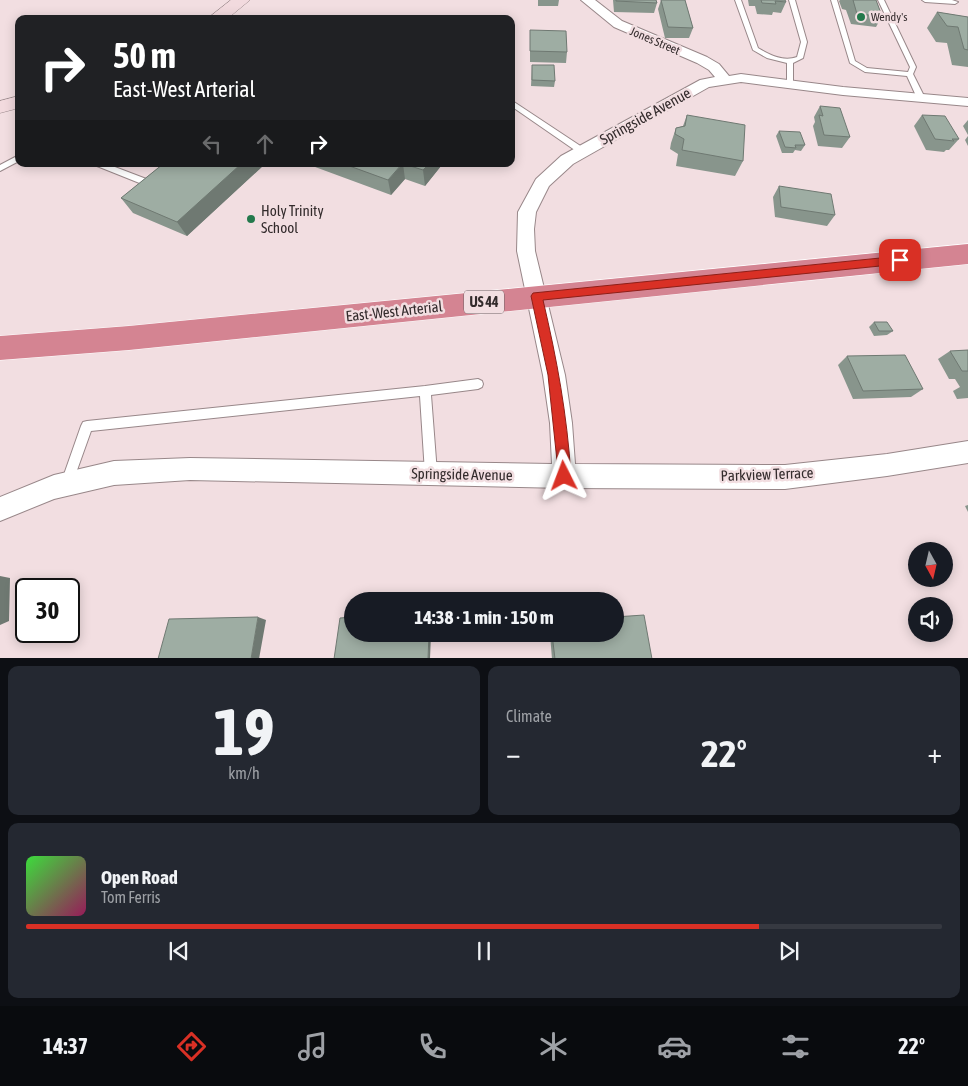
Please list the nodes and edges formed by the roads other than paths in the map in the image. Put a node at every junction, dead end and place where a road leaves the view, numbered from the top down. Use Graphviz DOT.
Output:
graph roads {
  1 [pos="242,0"];
  2 [pos="587,0"];
  3 [pos="738,0"];
  4 [pos="792,0"];
  5 [pos="834,0"];
  6 [pos="881,0"];
  7 [pos="925,0"];
  8 [pos="955,2"];
  9 [pos="221,15"];
  10 [pos="790,62"];
  11 [pos="910,74"];
  12 [pos="724,79"];
  13 [pos="791,86"];
  14 [pos="921,98"];
  15 [pos="968,102"];
  16 [pos="15,103"];
  17 [pos="515,105"];
  18 [pos="0,107"];
  19 [pos="582,151"];
  20 [pos="15,160"];
  21 [pos="108,167"];
  22 [pos="0,168"];
  23 [pos="162,174"];
  24 [pos="968,254"];
  25 [pos="537,296"];
  26 [pos="0,348"];
  27 [pos="478,384"];
  28 [pos="425,390"];
  29 [pos="968,452"];
  30 [pos="431,473"];
  31 [pos="564,476"];
  32 [pos="67,484"];
  33 [pos="0,509"];
  1 -- 9 [label="main road"];
  2 -- 12 [label="street, Jones Street"];
  3 -- 10 [label="lane"];
  4 -- 10 [label="lane"];
  5 -- 11 [label="lane"];
  6 -- 11 [label="lane"];
  7 -- 8 [label="lane"];
  10 -- 13 [label="lane"];
  11 -- 14 [label="lane"];
  12 -- 13 [label="street, Springside Avenue"];
  12 -- 19 [label="street, Springside Avenue"];
  13 -- 14 [label="street, Springside Avenue"];
  14 -- 15 [label="street, Springside Avenue"];
  16 -- 18 [label="main road"];
  17 -- 19 [label="lane"];
  19 -- 25 [label="street, Springside Avenue"];
  20 -- 22 [label="lane"];
  21 -- 23 [label="lane"];
  24 -- 25 [label="highway, East-West Arterial / US 44"];
  25 -- 26 [label="highway, East-West Arterial / US 44"];
  25 -- 31 [label="street, Springside Avenue"];
  27 -- 28 [label="lane"];
  28 -- 30 [label="lane"];
  28 -- 32 [label="lane"];
  29 -- 31 [label="street, Parkview Terrace"];
  30 -- 31 [label="street, Springside Avenue"];
  30 -- 32 [label="street, Springside Avenue"];
  32 -- 33 [label="street, Springside Avenue"];
}
